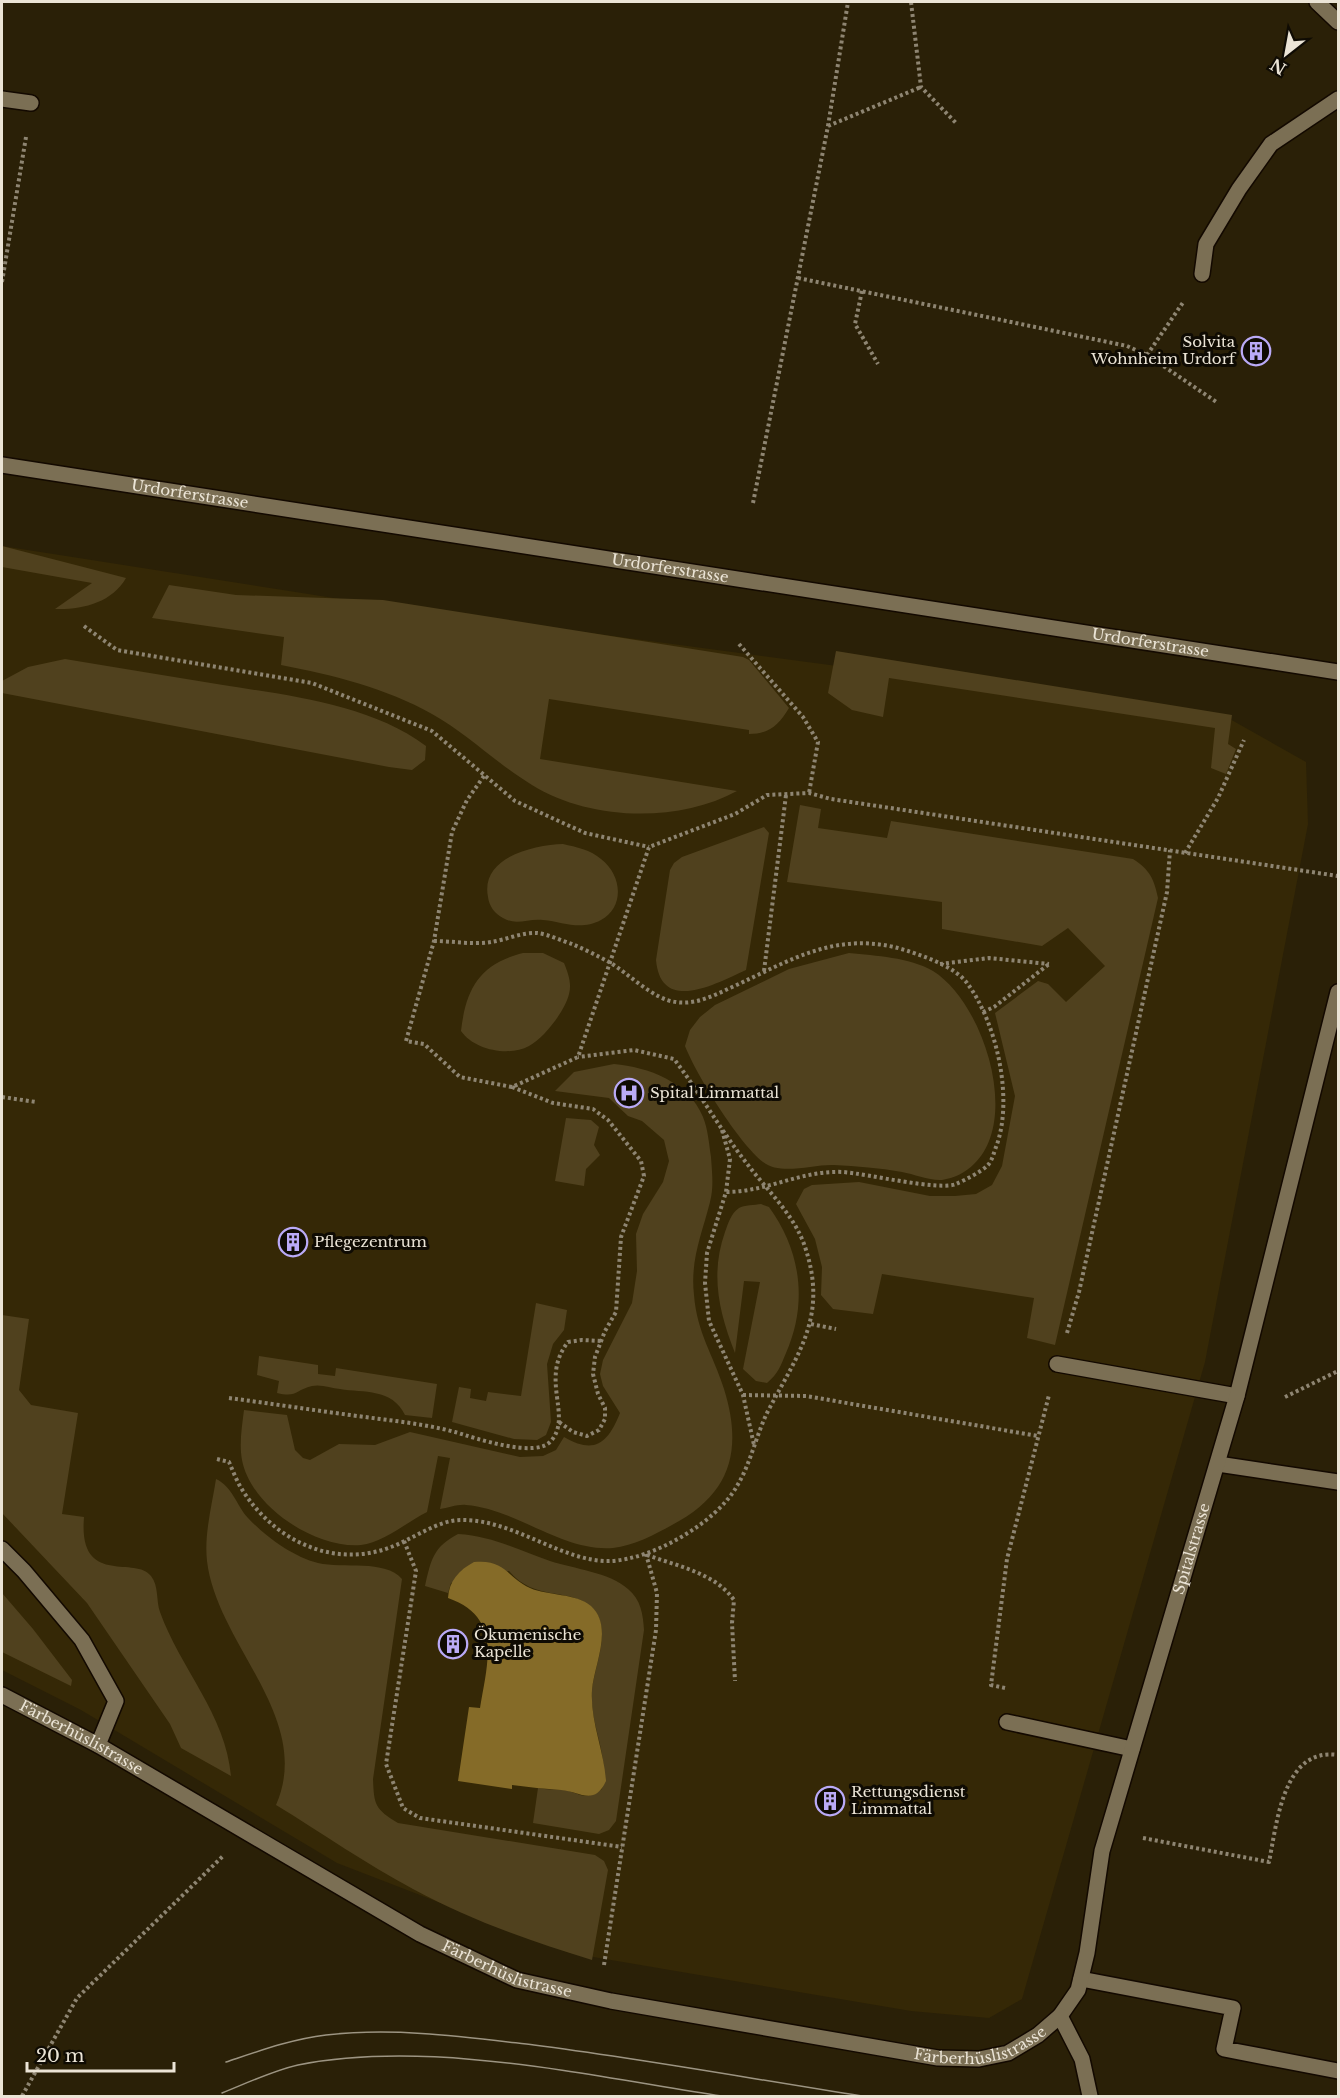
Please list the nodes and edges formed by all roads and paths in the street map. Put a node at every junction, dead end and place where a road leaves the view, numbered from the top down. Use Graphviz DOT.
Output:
graph roads {
  1 [pos="848,2"];
  2 [pos="910,2"];
  3 [pos="1317,2"];
  4 [pos="1338,22"];
  5 [pos="921,87"];
  6 [pos="2,99"];
  7 [pos="1338,99"];
  8 [pos="31,103"];
  9 [pos="956,123"];
  10 [pos="828,126"];
  11 [pos="1202,274"];
  12 [pos="798,278"];
  13 [pos="2,282"];
  14 [pos="862,291"];
  15 [pos="1147,355"];
  16 [pos="878,364"];
  17 [pos="1218,403"];
  18 [pos="2,465"];
  19 [pos="753,503"];
  20 [pos="84,626"];
  21 [pos="739,644"];
  22 [pos="1338,672"];
  23 [pos="1244,740"];
  24 [pos="484,776"];
  25 [pos="809,793"];
  26 [pos="786,795"];
  27 [pos="649,847"];
  28 [pos="1170,850"];
  29 [pos="1185,853"];
  30 [pos="1338,876"];
  31 [pos="434,941"];
  32 [pos="610,963"];
  33 [pos="939,964"];
  34 [pos="764,972"];
  35 [pos="1338,992"];
  36 [pos="983,1012"];
  37 [pos="578,1057"];
  38 [pos="512,1087"];
  39 [pos="2,1097"];
  40 [pos="36,1102"];
  41 [pos="720,1125"];
  42 [pos="766,1187"];
  43 [pos="726,1191"];
  44 [pos="811,1324"];
  45 [pos="836,1329"];
  46 [pos="602,1341"];
  47 [pos="1057,1364"];
  48 [pos="1338,1371"];
  49 [pos="779,1393"];
  50 [pos="743,1395"];
  51 [pos="1237,1396"];
  52 [pos="1285,1397"];
  53 [pos="229,1398"];
  54 [pos="559,1422"];
  55 [pos="1038,1436"];
  56 [pos="754,1445"];
  57 [pos="217,1459"];
  58 [pos="1218,1464"];
  59 [pos="1338,1482"];
  60 [pos="404,1541"];
  61 [pos="2,1549"];
  62 [pos="646,1554"];
  63 [pos="735,1681"];
  64 [pos="1014,1689"];
  65 [pos="2,1695"];
  66 [pos="1007,1722"];
  67 [pos="98,1745"];
  68 [pos="1132,1749"];
  69 [pos="1338,1755"];
  70 [pos="1143,1838"];
  71 [pos="622,1847"];
  72 [pos="228,1850"];
  73 [pos="603,1970"];
  74 [pos="1081,1979"];
  75 [pos="1060,2016"];
  76 [pos="1338,2071"];
  77 [pos="22,2097"];
  78 [pos="1090,2097"];
  1 -- 10 [label="path"];
  2 -- 5 [label="path"];
  3 -- 4 [label="street"];
  5 -- 9 [label="path"];
  5 -- 10 [label="path"];
  6 -- 8 [label="street"];
  7 -- 11 [label="street"];
  8 -- 13 [label="path"];
  10 -- 12 [label="path"];
  11 -- 15 [label="path"];
  12 -- 14 [label="path"];
  12 -- 19 [label="path"];
  14 -- 15 [label="path"];
  14 -- 16 [label="path"];
  15 -- 17 [label="path"];
  18 -- 22 [label="street, Urdorferstrasse"];
  20 -- 24 [label="path"];
  21 -- 25 [label="path"];
  23 -- 29 [label="path"];
  24 -- 27 [label="path"];
  24 -- 31 [label="path"];
  25 -- 26 [label="path"];
  25 -- 28 [label="path"];
  26 -- 27 [label="path"];
  26 -- 34 [label="path"];
  27 -- 32 [label="path"];
  28 -- 29 [label="path"];
  28 -- 47 [label="path"];
  29 -- 30 [label="path"];
  31 -- 32 [label="path"];
  31 -- 38 [label="path"];
  32 -- 34 [label="path"];
  32 -- 37 [label="path"];
  33 -- 34 [label="path"];
  33 -- 36 [label="path"];
  33 -- 36 [label="path"];
  35 -- 51 [label="street, Spitalstrasse"];
  36 -- 42 [label="path"];
  37 -- 38 [label="path"];
  37 -- 41 [label="path"];
  38 -- 46 [label="path"];
  39 -- 40 [label="path"];
  41 -- 42 [label="path"];
  41 -- 43 [label="path"];
  42 -- 43 [label="path"];
  42 -- 44 [label="path"];
  43 -- 50 [label="path"];
  44 -- 45 [label="path"];
  44 -- 49 [label="path"];
  46 -- 54 [label="path"];
  46 -- 54 [label="path"];
  47 -- 51 [label="street"];
  47 -- 55 [label="path"];
  48 -- 52 [label="path"];
  49 -- 50 [label="path"];
  49 -- 55 [label="path"];
  49 -- 56 [label="path"];
  50 -- 56 [label="path"];
  51 -- 58 [label="street, Spitalstrasse"];
  53 -- 54 [label="path"];
  55 -- 64 [label="path"];
  56 -- 62 [label="path"];
  57 -- 60 [label="path"];
  58 -- 59 [label="street"];
  58 -- 68 [label="street, Spitalstrasse"];
  60 -- 62 [label="path"];
  60 -- 71 [label="path"];
  61 -- 67 [label="street"];
  62 -- 63 [label="path"];
  62 -- 71 [label="path"];
  65 -- 67 [label="street, Färberhüslistrasse"];
  66 -- 68 [label="street"];
  67 -- 75 [label="street, Färberhüslistrasse"];
  68 -- 74 [label="street, Spitalstrasse"];
  69 -- 70 [label="path"];
  71 -- 73 [label="path"];
  72 -- 77 [label="path"];
  74 -- 75 [label="street, Spitalstrasse"];
  74 -- 76 [label="street"];
  75 -- 78 [label="street"];
}
